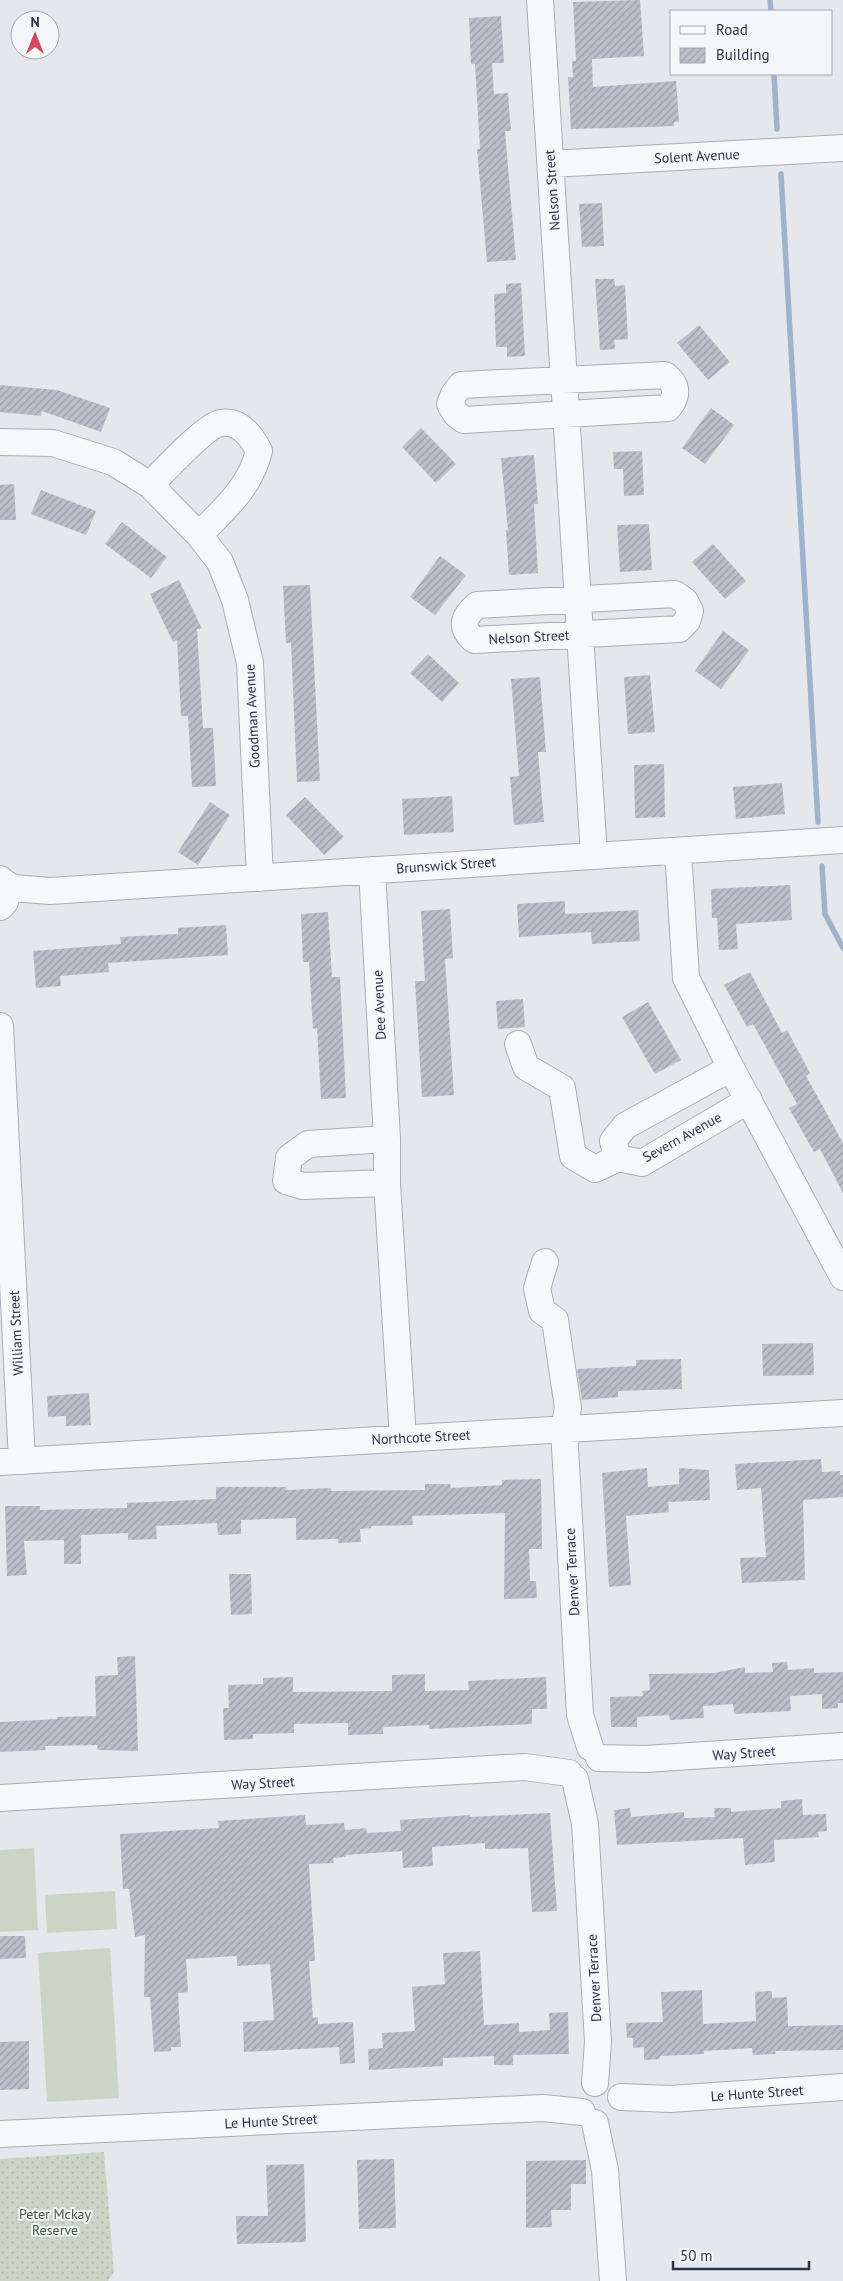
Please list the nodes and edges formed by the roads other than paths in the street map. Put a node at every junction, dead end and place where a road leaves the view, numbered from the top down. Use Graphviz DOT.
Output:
graph roads {
  1 [pos="540,0"];
  2 [pos="843,148"];
  3 [pos="551,164"];
  4 [pos="564,380"];
  5 [pos="566,414"];
  6 [pos="0,442"];
  7 [pos="150,485"];
  8 [pos="199,535"];
  9 [pos="578,599"];
  10 [pos="580,634"];
  11 [pos="843,840"];
  12 [pos="678,851"];
  13 [pos="594,856"];
  14 [pos="372,870"];
  15 [pos="260,878"];
  16 [pos="2,898"];
  17 [pos="0,1026"];
  18 [pos="518,1044"];
  19 [pos="730,1068"];
  20 [pos="749,1100"];
  21 [pos="387,1139"];
  22 [pos="618,1158"];
  23 [pos="387,1183"];
  24 [pos="545,1262"];
  25 [pos="843,1278"];
  26 [pos="843,1413"];
  27 [pos="564,1429"];
  28 [pos="403,1438"];
  29 [pos="11,1462"];
  30 [pos="843,1746"];
  31 [pos="583,1764"];
  32 [pos="0,1798"];
  33 [pos="843,2088"];
  34 [pos="601,2103"];
  35 [pos="0,2134"];
  36 [pos="613,2281"];
  1 -- 3 [label="street, Nelson Street"];
  2 -- 3 [label="street, Solent Avenue"];
  3 -- 4 [label="street, Nelson Street"];
  4 -- 5 [label="street, Nelson Street"];
  4 -- 5 [label="street"];
  4 -- 5 [label="street"];
  5 -- 9 [label="street, Nelson Street"];
  6 -- 7 [label="street, Goodman Avenue"];
  7 -- 8 [label="street, Goodman Avenue"];
  7 -- 8 [label="street"];
  8 -- 15 [label="street, Goodman Avenue"];
  9 -- 10 [label="street, Nelson Street"];
  9 -- 10 [label="street, Nelson Street"];
  9 -- 10 [label="street, Nelson Street"];
  10 -- 13 [label="street, Nelson Street"];
  11 -- 12 [label="street, Brunswick Street"];
  12 -- 13 [label="street, Brunswick Street"];
  12 -- 19 [label="street"];
  13 -- 14 [label="street, Brunswick Street"];
  14 -- 15 [label="street, Brunswick Street"];
  14 -- 21 [label="street, Dee Avenue"];
  15 -- 16 [label="street, Brunswick Street"];
  17 -- 29 [label="street, William Street"];
  18 -- 22 [label="street"];
  19 -- 20 [label="street"];
  19 -- 22 [label="street"];
  20 -- 22 [label="street, Severn Avenue"];
  20 -- 25 [label="street"];
  21 -- 23 [label="street, Dee Avenue"];
  21 -- 23 [label="street"];
  23 -- 28 [label="street, Dee Avenue"];
  24 -- 27 [label="street, Denver Terrace"];
  26 -- 27 [label="street, Northcote Street"];
  27 -- 28 [label="street, Northcote Street"];
  27 -- 31 [label="street, Denver Terrace"];
  28 -- 29 [label="street, Northcote Street"];
  30 -- 31 [label="street, Way Street"];
  31 -- 32 [label="street, Way Street"];
  31 -- 34 [label="street, Denver Terrace"];
  33 -- 34 [label="street, Le Hunte Street"];
  34 -- 35 [label="street, Le Hunte Street"];
  34 -- 36 [label="street, Denver Terrace"];
}
